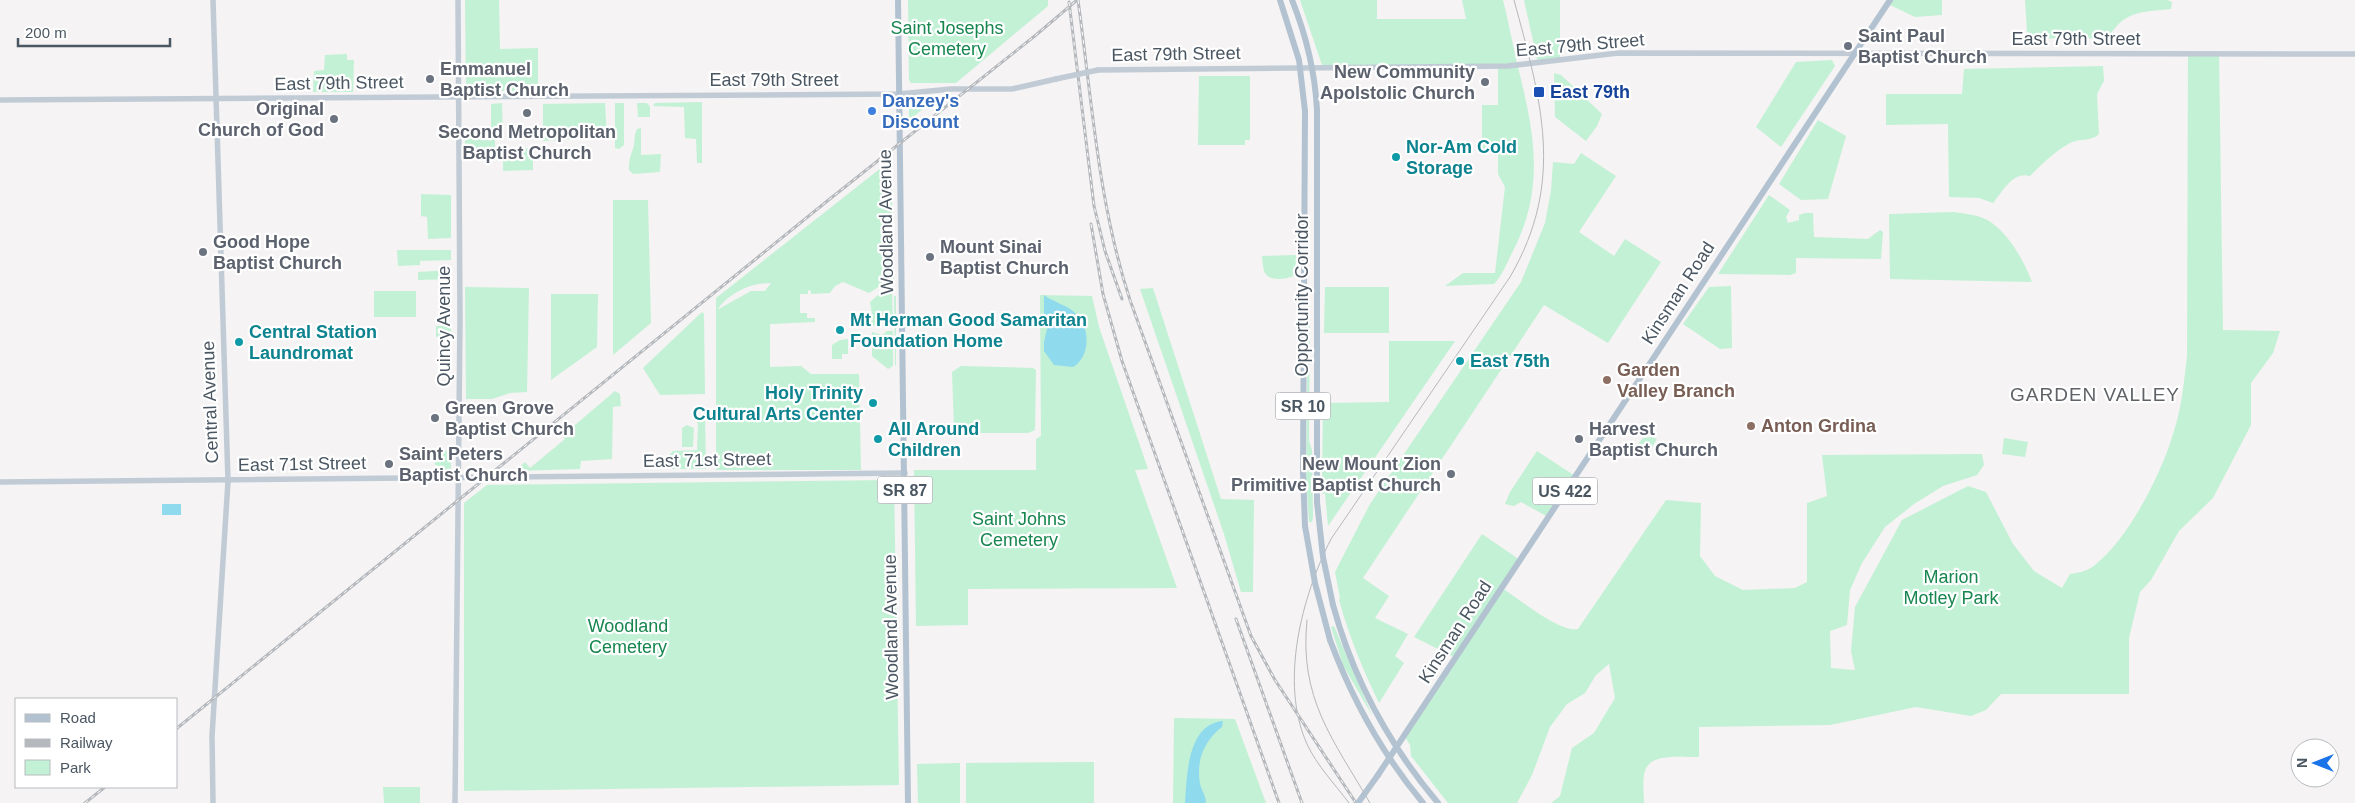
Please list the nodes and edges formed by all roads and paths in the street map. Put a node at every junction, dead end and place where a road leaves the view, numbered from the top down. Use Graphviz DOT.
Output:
graph roads {
  1 [pos="214,0"];
  2 [pos="458,0"];
  3 [pos="898,0"];
  4 [pos="1280,0"];
  5 [pos="1292,0"];
  6 [pos="1890,0"];
  7 [pos="1854,54"];
  8 [pos="2355,54"];
  9 [pos="1301,68"];
  10 [pos="1312,68"];
  11 [pos="899,94"];
  12 [pos="458,97"];
  13 [pos="216,99"];
  14 [pos="0,100"];
  15 [pos="904,473"];
  16 [pos="458,478"];
  17 [pos="228,481"];
  18 [pos="0,482"];
  19 [pos="1397,748"];
  20 [pos="1390,758"];
  21 [pos="213,803"];
  22 [pos="455,803"];
  23 [pos="908,803"];
  24 [pos="1358,803"];
  25 [pos="1424,803"];
  26 [pos="1438,803"];
  1 -- 13 [label="street, Central Avenue"];
  2 -- 12 [label="street, Quincy Avenue"];
  3 -- 11 [label="main road, Woodland Avenue / SR 87"];
  4 -- 9 [label="main road, Opportunity Corridor / SR 10"];
  5 -- 10 [label="main road, Opportunity Corridor / SR 10"];
  6 -- 7 [label="main road, Kinsman Road / US 422"];
  7 -- 8 [label="street, East 79th Street"];
  7 -- 10 [label="street, East 79th Street"];
  7 -- 19 [label="main road, Kinsman Road / US 422"];
  9 -- 10 [label="street, East 79th Street"];
  9 -- 11 [label="street, East 79th Street, bridge"];
  9 -- 20 [label="main road, Opportunity Corridor / SR 10, bridge"];
  10 -- 19 [label="main road, Opportunity Corridor / SR 10, bridge"];
  11 -- 12 [label="street, East 79th Street"];
  11 -- 15 [label="main road, Woodland Avenue / SR 87"];
  12 -- 13 [label="street, East 79th Street"];
  12 -- 16 [label="street, Quincy Avenue"];
  13 -- 14 [label="street, East 79th Street"];
  13 -- 17 [label="street, Central Avenue"];
  15 -- 16 [label="street, East 71st Street"];
  15 -- 23 [label="main road, Woodland Avenue / SR 87"];
  16 -- 17 [label="street, East 71st Street"];
  16 -- 22 [label="street, Quincy Avenue"];
  17 -- 18 [label="street, East 71st Street"];
  17 -- 21 [label="street, Central Avenue"];
  19 -- 20 [label="main road, Kinsman Road / US 422"];
  19 -- 26 [label="main road, Opportunity Corridor / SR 10"];
  20 -- 24 [label="main road, Kinsman Road / US 422, bridge"];
  20 -- 25 [label="main road, Opportunity Corridor / SR 10"];
}
